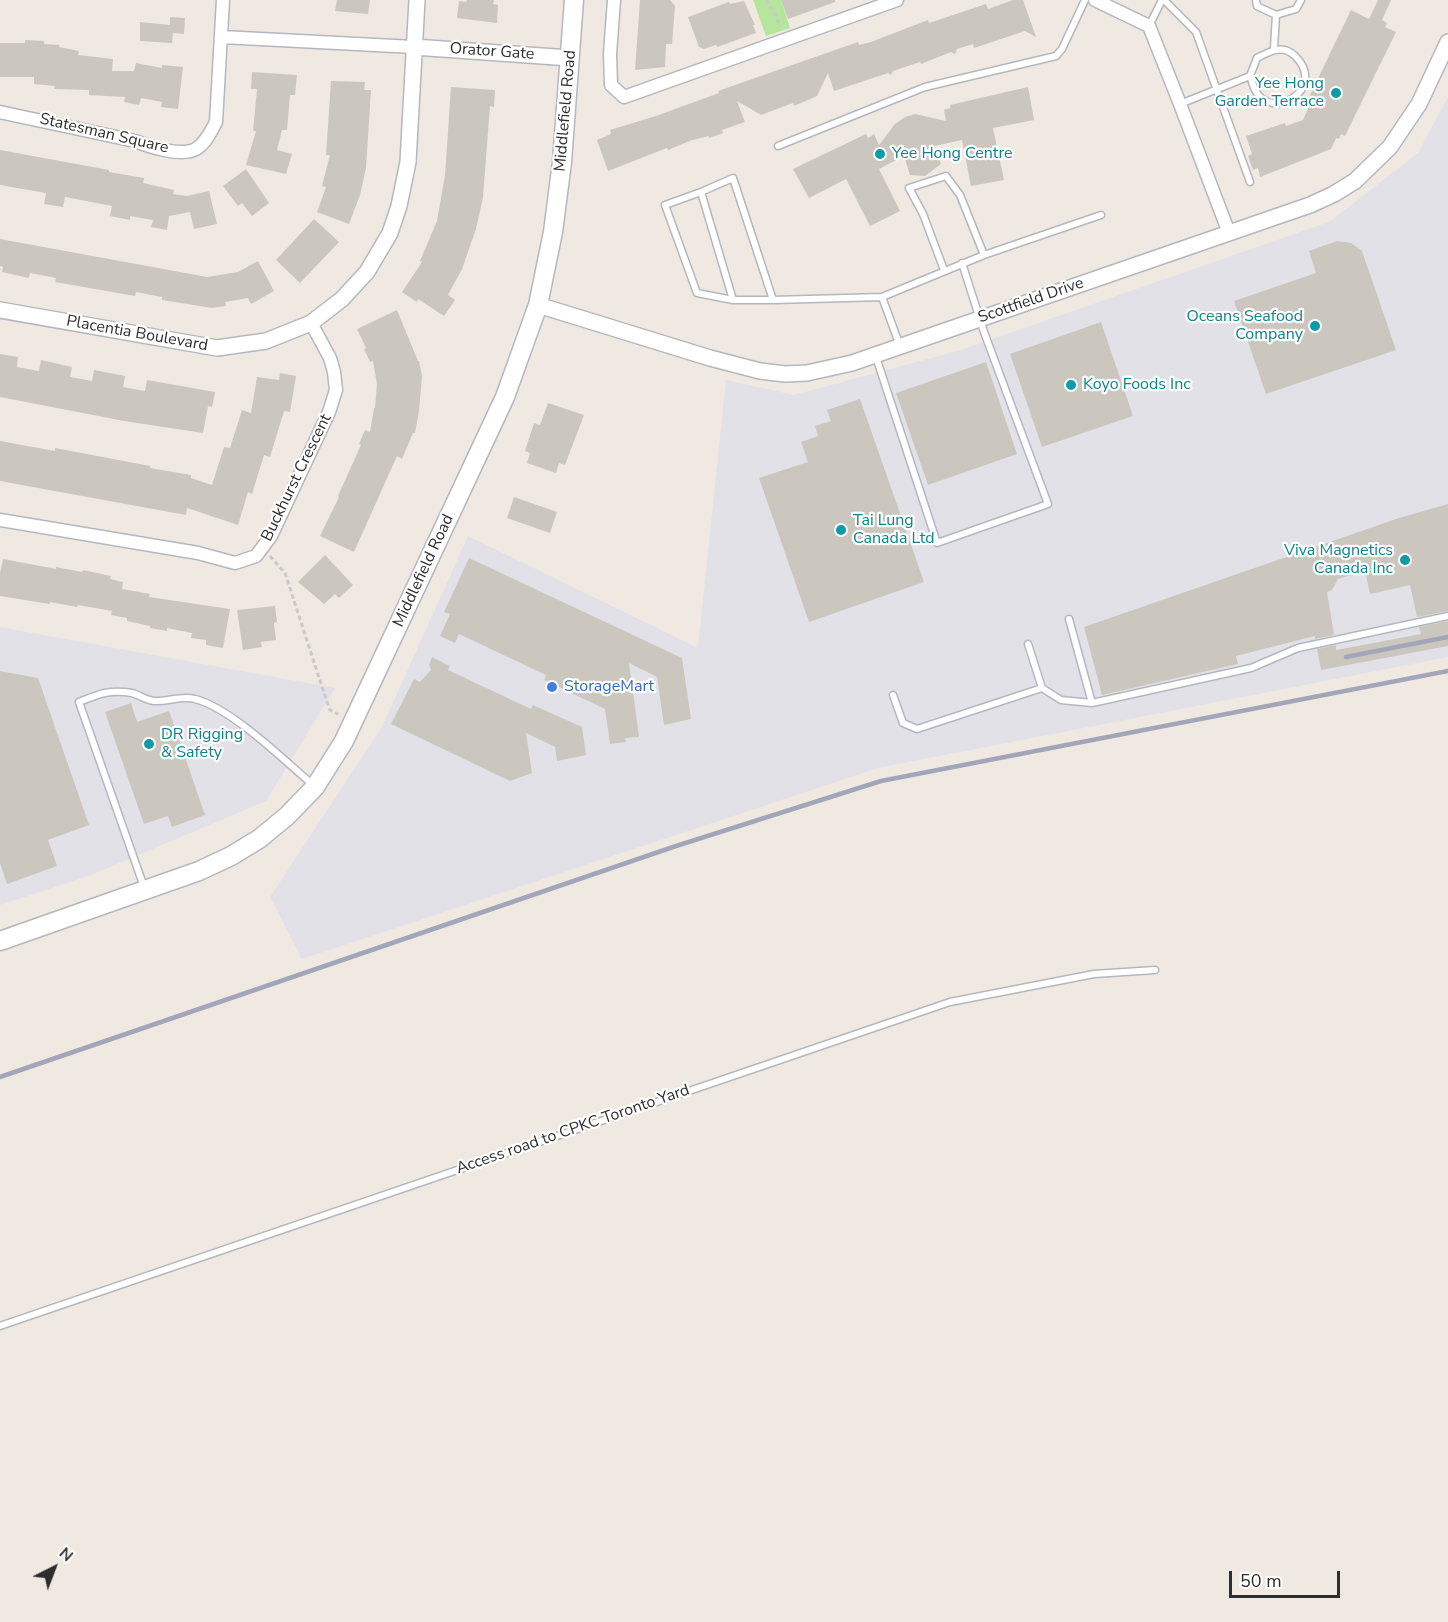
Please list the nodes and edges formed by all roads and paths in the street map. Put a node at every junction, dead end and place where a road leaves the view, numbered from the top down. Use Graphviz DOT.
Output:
graph roads {
  1 [pos="223,0"];
  2 [pos="417,0"];
  3 [pos="574,0"];
  4 [pos="614,0"];
  5 [pos="766,0"];
  6 [pos="897,0"];
  7 [pos="1085,0"];
  8 [pos="1095,0"];
  9 [pos="1163,0"];
  10 [pos="1256,0"];
  11 [pos="1301,0"];
  12 [pos="1109,3"];
  13 [pos="1276,15"];
  14 [pos="1149,26"];
  15 [pos="222,37"];
  16 [pos="783,41"];
  17 [pos="1448,42"];
  18 [pos="414,47"];
  19 [pos="1274,48"];
  20 [pos="570,58"];
  21 [pos="1250,76"];
  22 [pos="1217,90"];
  23 [pos="1180,104"];
  24 [pos="0,112"];
  25 [pos="778,146"];
  26 [pos="1250,182"];
  27 [pos="701,192"];
  28 [pos="1101,215"];
  29 [pos="1229,233"];
  30 [pos="984,255"];
  31 [pos="962,263"];
  32 [pos="944,270"];
  33 [pos="882,297"];
  34 [pos="733,300"];
  35 [pos="773,300"];
  36 [pos="538,305"];
  37 [pos="0,310"];
  38 [pos="980,318"];
  39 [pos="311,322"];
  40 [pos="900,346"];
  41 [pos="875,355"];
  42 [pos="0,520"];
  43 [pos="280,567"];
  44 [pos="1448,616"];
  45 [pos="1069,619"];
  46 [pos="1028,644"];
  47 [pos="1042,688"];
  48 [pos="893,695"];
  49 [pos="1092,703"];
  50 [pos="330,710"];
  51 [pos="315,787"];
  52 [pos="145,890"];
  53 [pos="0,941"];
  54 [pos="1155,970"];
  55 [pos="0,1326"];
  1 -- 15 [label="street, Statesman Square"];
  2 -- 18 [label="street, Placentia Boulevard"];
  3 -- 20 [label="main road, Middlefield Road"];
  4 -- 16 [label="street"];
  5 -- 16 [label="path"];
  6 -- 16 [label="street"];
  7 -- 25 [label="lane"];
  8 -- 12 [label="street"];
  9 -- 14 [label="lane"];
  9 -- 22 [label="lane"];
  10 -- 13 [label="lane"];
  11 -- 13 [label="lane"];
  12 -- 14 [label="street"];
  13 -- 19 [label="lane"];
  14 -- 23 [label="street"];
  15 -- 18 [label="street"];
  15 -- 24 [label="street, Statesman Square"];
  17 -- 29 [label="street, Scottfield Drive"];
  18 -- 20 [label="street, Orator Gate"];
  18 -- 39 [label="street, Placentia Boulevard"];
  19 -- 21 [label="lane"];
  19 -- 21 [label="lane"];
  20 -- 36 [label="main road, Middlefield Road"];
  21 -- 22 [label="lane"];
  22 -- 23 [label="lane"];
  22 -- 26 [label="lane"];
  23 -- 29 [label="street"];
  27 -- 34 [label="lane"];
  27 -- 34 [label="lane"];
  27 -- 35 [label="lane"];
  28 -- 30 [label="lane"];
  29 -- 38 [label="street, Scottfield Drive"];
  30 -- 31 [label="lane"];
  30 -- 32 [label="lane"];
  31 -- 32 [label="lane"];
  31 -- 38 [label="lane"];
  32 -- 33 [label="lane"];
  33 -- 35 [label="lane"];
  33 -- 40 [label="lane"];
  34 -- 35 [label="lane"];
  36 -- 41 [label="street, Scottfield Drive"];
  36 -- 51 [label="main road, Middlefield Road"];
  37 -- 39 [label="street, Placentia Boulevard"];
  38 -- 40 [label="street, Scottfield Drive"];
  38 -- 41 [label="lane"];
  39 -- 42 [label="street, Buckhurst Crescent"];
  40 -- 41 [label="street, Scottfield Drive"];
  43 -- 50 [label="path"];
  44 -- 49 [label="lane"];
  45 -- 49 [label="lane"];
  46 -- 47 [label="lane"];
  47 -- 48 [label="lane"];
  47 -- 49 [label="lane"];
  51 -- 52 [label="main road, Middlefield Road"];
  51 -- 52 [label="lane"];
  52 -- 53 [label="main road, Middlefield Road"];
  54 -- 55 [label="lane, Access road to CPKC Toronto Yard"];
}
